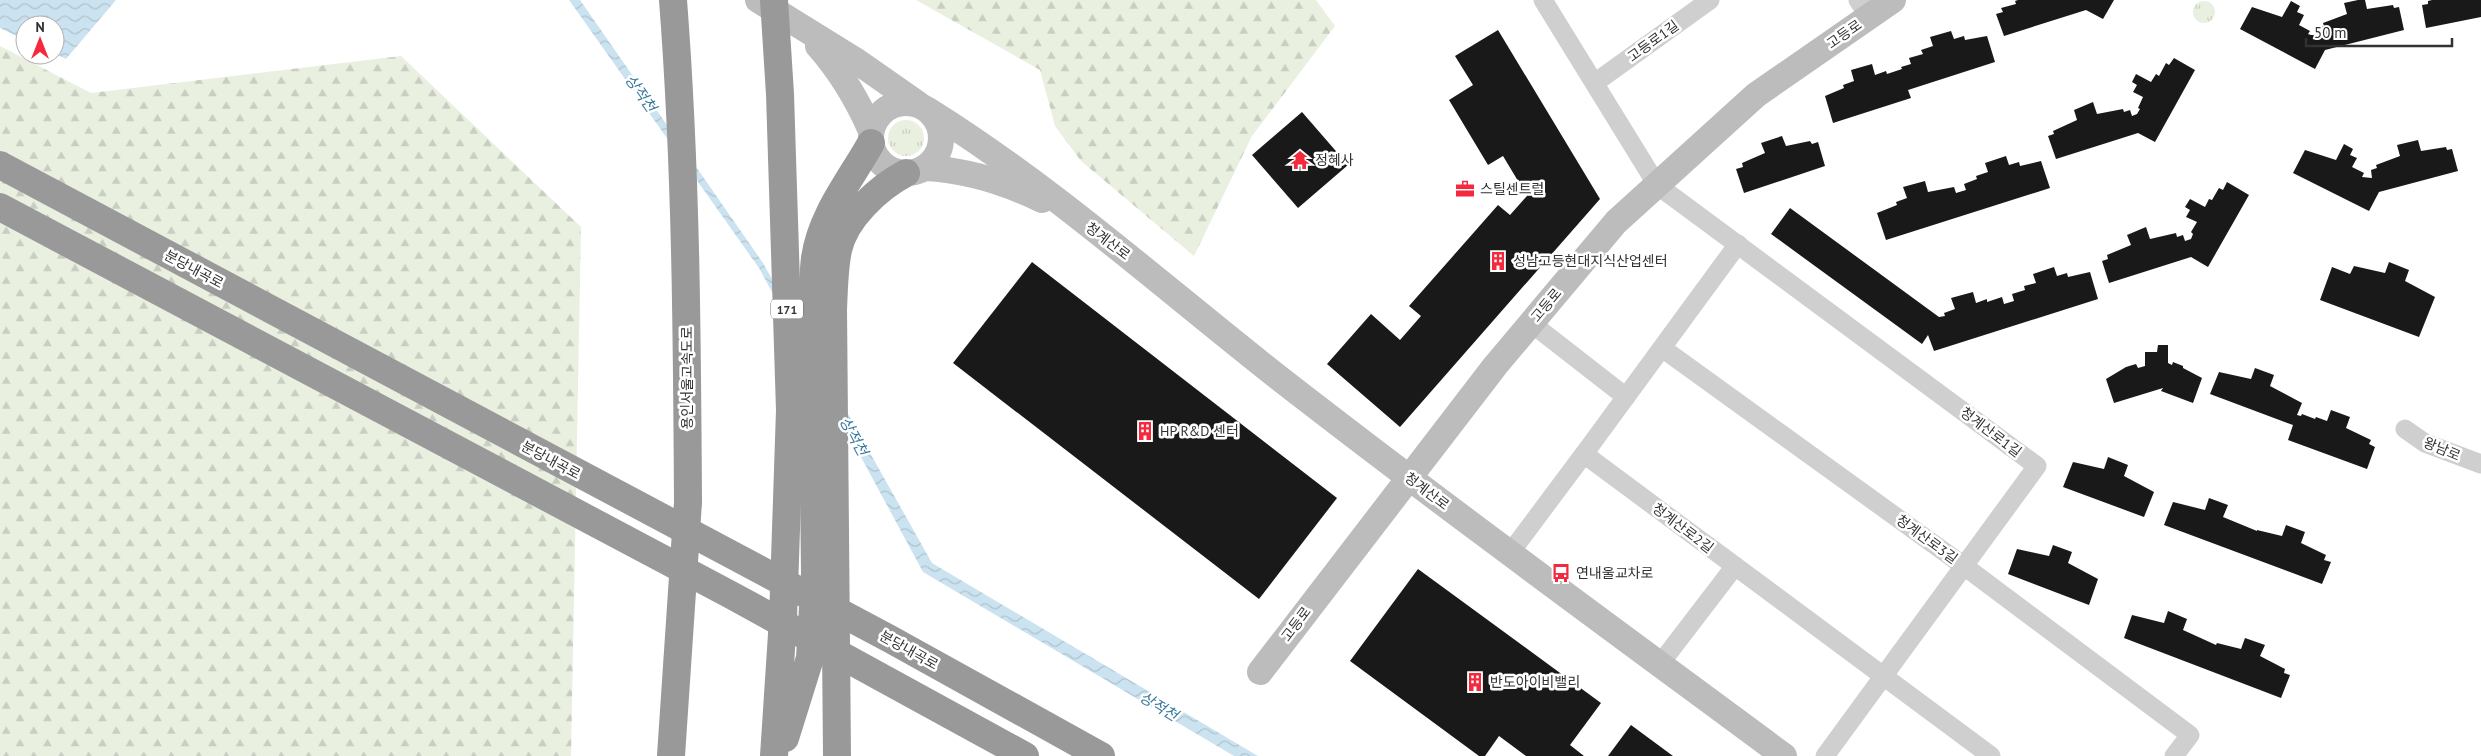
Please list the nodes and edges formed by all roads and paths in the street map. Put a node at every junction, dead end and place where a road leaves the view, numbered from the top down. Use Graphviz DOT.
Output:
graph roads {
  1 [pos="673,0"];
  2 [pos="758,0"];
  3 [pos="1543,0"];
  4 [pos="1710,0"];
  5 [pos="1893,0"];
  6 [pos="1864,8"];
  7 [pos="782,10"];
  8 [pos="1596,82"];
  9 [pos="923,107"];
  10 [pos="871,137"];
  11 [pos="0,165"];
  12 [pos="915,171"];
  13 [pos="1658,185"];
  14 [pos="0,207"];
  15 [pos="1076,217"];
  16 [pos="1738,244"];
  17 [pos="822,309"];
  18 [pos="1531,323"];
  19 [pos="1662,348"];
  20 [pos="1626,397"];
  21 [pos="2405,429"];
  22 [pos="1584,454"];
  23 [pos="2481,464"];
  24 [pos="1407,477"];
  25 [pos="1510,553"];
  26 [pos="1734,566"];
  27 [pos="1964,566"];
  28 [pos="1660,664"];
  29 [pos="1260,672"];
  30 [pos="1883,677"];
  31 [pos="671,756"];
  32 [pos="774,756"];
  33 [pos="837,756"];
  34 [pos="1025,756"];
  35 [pos="1101,756"];
  36 [pos="1784,756"];
  37 [pos="1826,756"];
  38 [pos="1991,756"];
  39 [pos="2174,756"];
  1 -- 31 [label="highway, 용인서울고속도로, bridge"];
  2 -- 7 [label="main road, 청계산로"];
  3 -- 8 [label="street"];
  4 -- 8 [label="street, 고등로1길"];
  5 -- 6 [label="main road, 고등로"];
  6 -- 13 [label="main road, 고등로"];
  7 -- 9 [label="main road, 청계산로"];
  7 -- 10 [label="main road, 청계산로"];
  7 -- 32 [label="highway, 171, bridge"];
  8 -- 13 [label="street"];
  9 -- 10 [label="main road"];
  9 -- 12 [label="main road"];
  9 -- 15 [label="main road, 청계산로"];
  10 -- 12 [label="main road"];
  10 -- 17 [label="highway"];
  11 -- 35 [label="highway, 분당내곡로"];
  12 -- 15 [label="main road, 청계산로"];
  12 -- 17 [label="highway"];
  13 -- 16 [label="street, 청계산로1길"];
  13 -- 18 [label="main road, 고등로"];
  14 -- 34 [label="highway"];
  15 -- 24 [label="main road, 청계산로"];
  16 -- 19 [label="street"];
  16 -- 27 [label="street, 청계산로1길"];
  17 -- 32 [label="highway, bridge"];
  17 -- 33 [label="highway, bridge"];
  18 -- 20 [label="street"];
  18 -- 24 [label="main road, 고등로"];
  19 -- 20 [label="street"];
  19 -- 27 [label="street, 청계산로3길"];
  20 -- 22 [label="street"];
  21 -- 23 [label="street, 왕남로"];
  22 -- 25 [label="street"];
  22 -- 26 [label="street, 청계산로2길"];
  24 -- 25 [label="main road, 청계산로"];
  24 -- 29 [label="main road, 고등로"];
  25 -- 28 [label="main road, 청계산로"];
  26 -- 28 [label="street"];
  26 -- 30 [label="street, 청계산로2길"];
  27 -- 30 [label="street, 청계산로1길"];
  27 -- 39 [label="street, 청계산로3길"];
  28 -- 36 [label="main road, 청계산로"];
  30 -- 37 [label="street, 청계산로1길"];
  30 -- 38 [label="street, 청계산로2길"];
}
